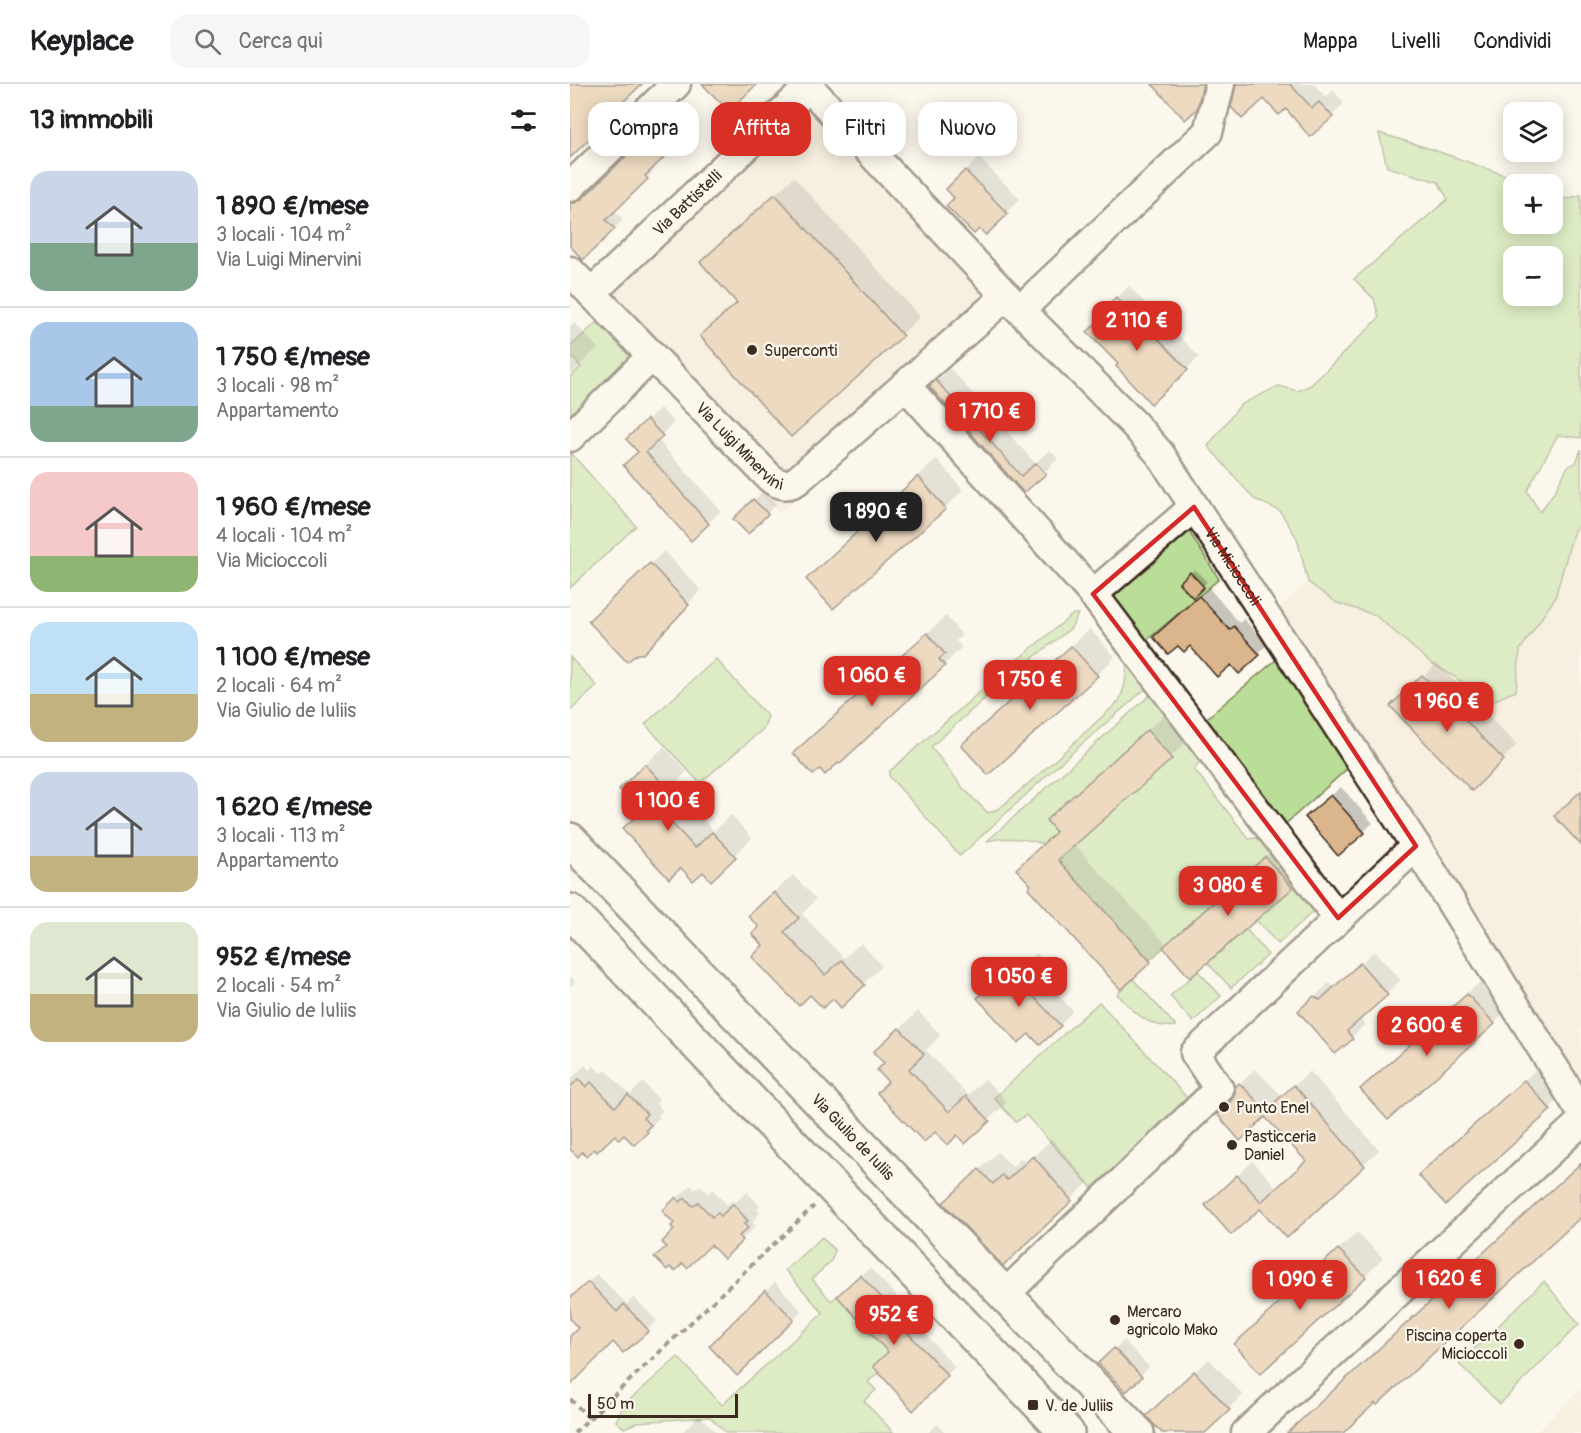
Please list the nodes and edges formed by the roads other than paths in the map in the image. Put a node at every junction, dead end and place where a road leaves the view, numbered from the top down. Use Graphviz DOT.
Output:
graph roads {
  1 [pos="676,84"];
  2 [pos="1220,84"];
  3 [pos="807,86"];
  4 [pos="570,187"];
  5 [pos="570,271"];
  6 [pos="591,292"];
  7 [pos="1013,303"];
  8 [pos="652,356"];
  9 [pos="906,386"];
  10 [pos="570,437"];
  11 [pos="1194,507"];
  12 [pos="1093,594"];
  13 [pos="570,840"];
  14 [pos="1416,846"];
  15 [pos="570,911"];
  16 [pos="1338,918"];
  17 [pos="1581,1111"];
  18 [pos="1581,1122"];
  19 [pos="1005,1294"];
  20 [pos="1067,1433"];
  21 [pos="1137,1433"];
  22 [pos="1246,1433"];
  1 -- 4 [label="street"];
  2 -- 7 [label="street, Via Luigi Minervini"];
  3 -- 6 [label="street, Via Battistelli"];
  3 -- 7 [label="street, Via Micioccoli"];
  5 -- 6 [label="street, Via Luigi Minervini"];
  6 -- 8 [label="street, Via Luigi Minervini"];
  7 -- 9 [label="street, Via Luigi Minervini"];
  7 -- 11 [label="street, Via Micioccoli"];
  8 -- 9 [label="street, Via Luigi Minervini"];
  8 -- 10 [label="street"];
  9 -- 12 [label="street"];
  11 -- 12 [label="street"];
  11 -- 14 [label="street, Via Micioccoli"];
  12 -- 16 [label="street"];
  13 -- 19 [label="main road, Via Giulio de Iuliis"];
  14 -- 16 [label="street"];
  14 -- 17 [label="street, Via Micioccoli"];
  15 -- 20 [label="main road"];
  16 -- 19 [label="street"];
  18 -- 22 [label="street"];
  19 -- 21 [label="main road, Via Giulio de Iuliis"];
}
